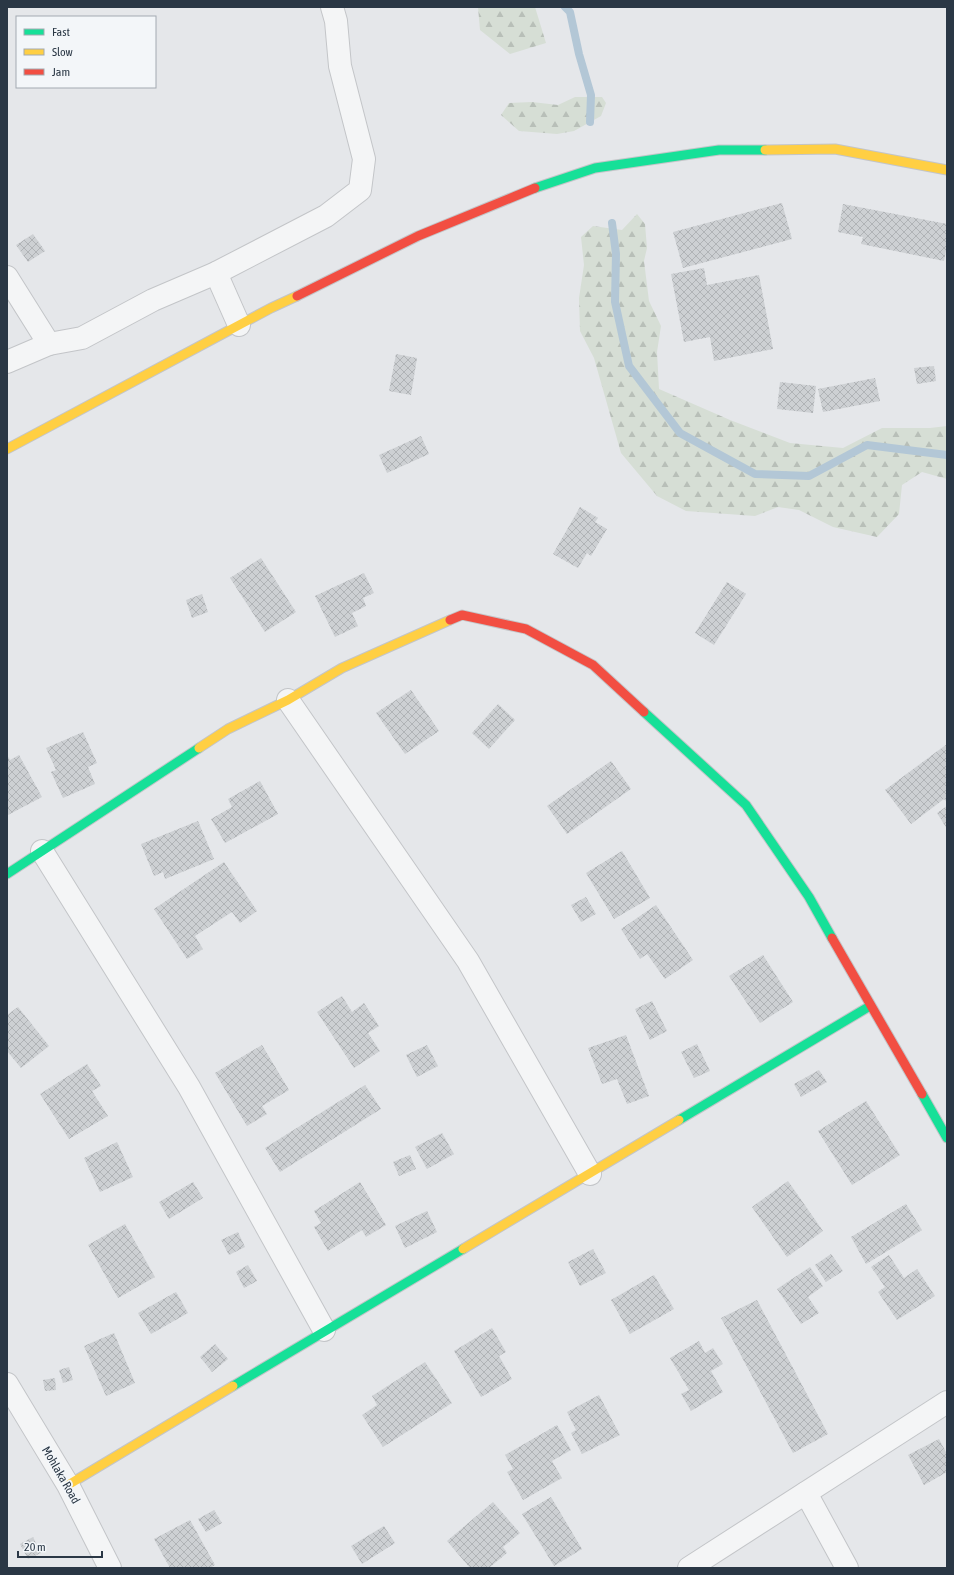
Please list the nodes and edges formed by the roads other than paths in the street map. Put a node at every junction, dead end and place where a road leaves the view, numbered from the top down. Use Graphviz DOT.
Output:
graph roads {
  1 [pos="332,7"];
  2 [pos="947,170"];
  3 [pos="216,273"];
  4 [pos="7,277"];
  5 [pos="239,325"];
  6 [pos="49,344"];
  7 [pos="7,362"];
  8 [pos="7,449"];
  9 [pos="288,700"];
  10 [pos="42,852"];
  11 [pos="7,874"];
  12 [pos="870,1006"];
  13 [pos="947,1138"];
  14 [pos="590,1174"];
  15 [pos="324,1330"];
  16 [pos="7,1384"];
  17 [pos="947,1402"];
  18 [pos="68,1485"];
  19 [pos="806,1493"];
  20 [pos="110,1568"];
  21 [pos="689,1568"];
  22 [pos="847,1568"];
  1 -- 3 [label="street"];
  2 -- 5 [label="street"];
  3 -- 5 [label="street"];
  3 -- 6 [label="street"];
  4 -- 6 [label="street"];
  5 -- 8 [label="street"];
  6 -- 7 [label="street"];
  9 -- 10 [label="street"];
  9 -- 12 [label="street"];
  9 -- 14 [label="street"];
  10 -- 11 [label="street"];
  10 -- 15 [label="street"];
  12 -- 13 [label="street"];
  12 -- 14 [label="street"];
  14 -- 15 [label="street"];
  15 -- 18 [label="street"];
  16 -- 18 [label="street, Mohlaka Road"];
  17 -- 19 [label="street"];
  18 -- 20 [label="street, Mohlaka Road"];
  19 -- 21 [label="street"];
  19 -- 22 [label="street"];
}
